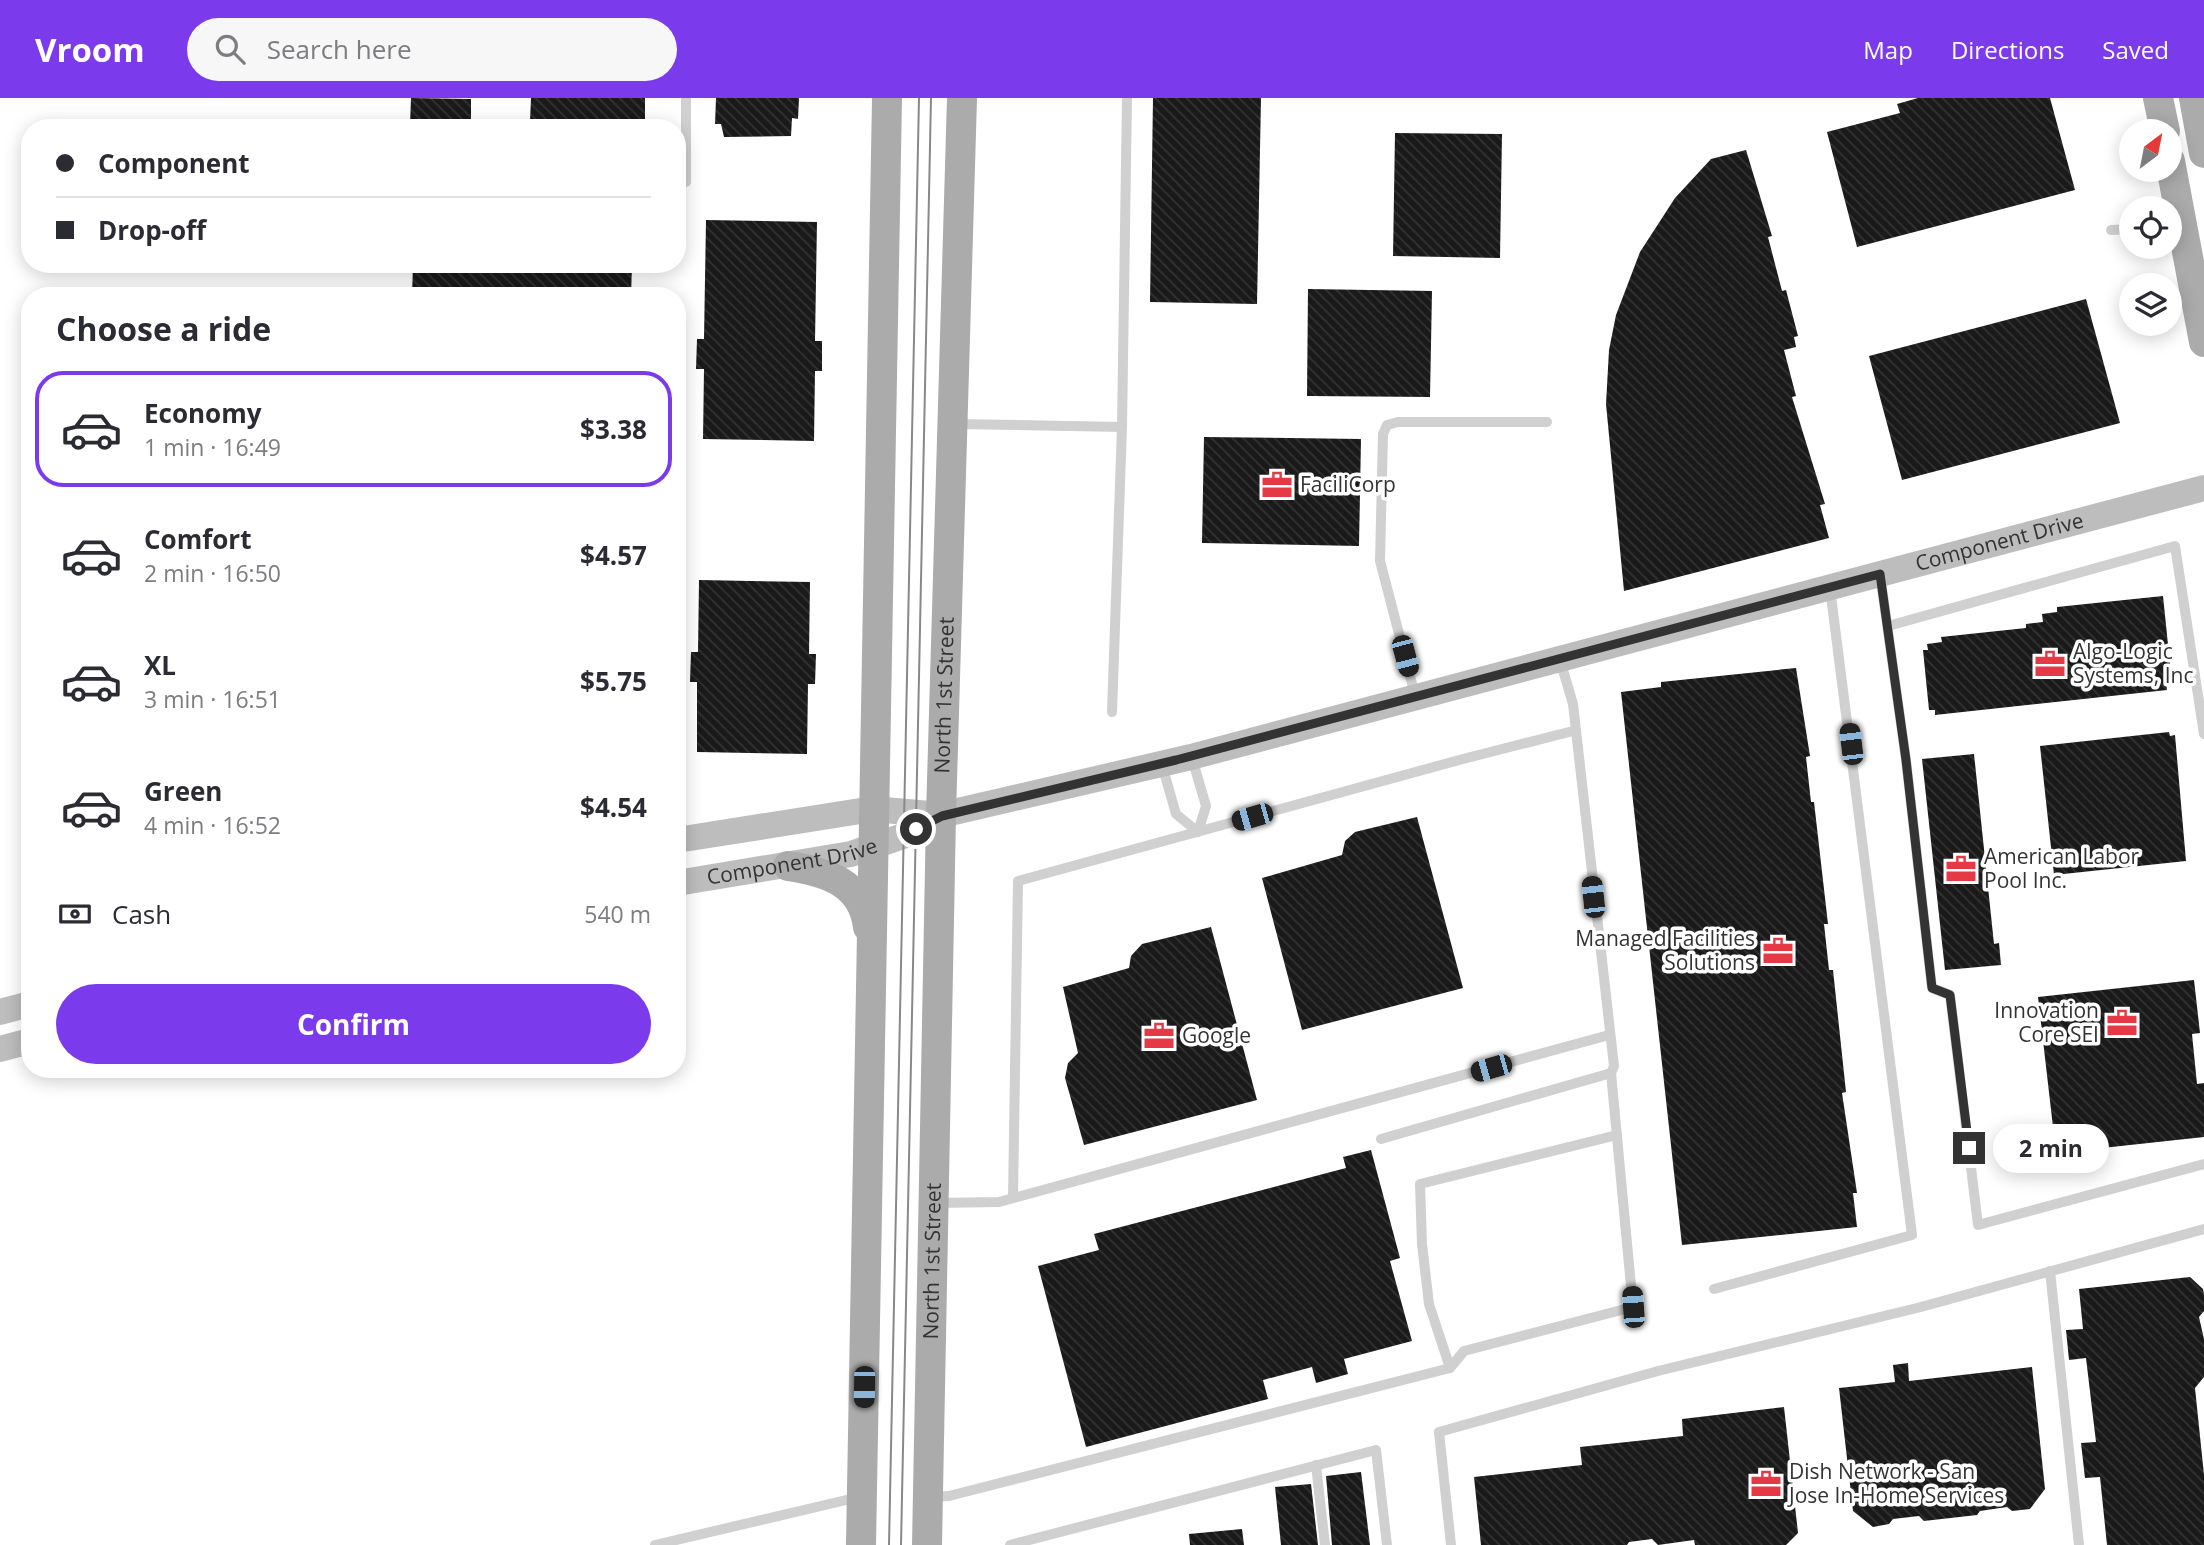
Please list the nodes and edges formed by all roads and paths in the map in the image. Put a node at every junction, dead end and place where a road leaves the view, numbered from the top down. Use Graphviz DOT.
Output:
graph roads {
  1 [pos="685,98"];
  2 [pos="887,98"];
  3 [pos="962,98"];
  4 [pos="1127,98"];
  5 [pos="2158,98"];
  6 [pos="2194,98"];
  7 [pos="685,119"];
  8 [pos="2162,119"];
  9 [pos="2204,153"];
  10 [pos="2111,230"];
  11 [pos="2119,230"];
  12 [pos="2182,251"];
  13 [pos="2204,342"];
  14 [pos="1547,422"];
  15 [pos="951,424"];
  16 [pos="1122,427"];
  17 [pos="2204,488"];
  18 [pos="1880,574"];
  19 [pos="1830,587"];
  20 [pos="1888,626"];
  21 [pos="1560,659"];
  22 [pos="1416,696"];
  23 [pos="1112,712"];
  24 [pos="1573,732"];
  25 [pos="2204,734"];
  26 [pos="1191,757"];
  27 [pos="1161,764"];
  28 [pos="873,809"];
  29 [pos="942,816"];
  30 [pos="1198,832"];
  31 [pos="686,839"];
  32 [pos="873,849"];
  33 [pos="788,866"];
  34 [pos="686,882"];
  35 [pos="871,955"];
  36 [pos="21,1006"];
  37 [pos="0,1012"];
  38 [pos="1609,1035"];
  39 [pos="21,1043"];
  40 [pos="0,1049"];
  41 [pos="1611,1073"];
  42 [pos="1617,1135"];
  43 [pos="1381,1139"];
  44 [pos="2204,1164"];
  45 [pos="1013,1198"];
  46 [pos="934,1203"];
  47 [pos="2204,1229"];
  48 [pos="2050,1271"];
  49 [pos="1714,1289"];
  50 [pos="1450,1368"];
  51 [pos="1316,1465"];
  52 [pos="863,1496"];
  53 [pos="929,1498"];
  54 [pos="674,1543"];
  55 [pos="655,1545"];
  56 [pos="861,1545"];
  57 [pos="927,1545"];
  58 [pos="1010,1545"];
  59 [pos="1325,1545"];
  60 [pos="1387,1545"];
  61 [pos="1451,1545"];
  62 [pos="2079,1545"];
  1 -- 7 [label="lane"];
  2 -- 28 [label="main road"];
  3 -- 15 [label="main road, North 1st Street"];
  4 -- 16 [label="lane"];
  5 -- 8 [label="main road"];
  6 -- 9 [label="main road"];
  10 -- 11 [label="lane"];
  12 -- 13 [label="main road"];
  14 -- 22 [label="lane"];
  15 -- 16 [label="lane"];
  15 -- 29 [label="main road, North 1st Street"];
  16 -- 23 [label="lane"];
  17 -- 18 [label="street, Component Drive"];
  18 -- 19 [label="street, Component Drive"];
  18 -- 20 [label="lane"];
  19 -- 21 [label="street, Component Drive"];
  19 -- 49 [label="lane"];
  20 -- 25 [label="lane"];
  20 -- 44 [label="lane"];
  21 -- 22 [label="street, Component Drive"];
  21 -- 24 [label="lane"];
  22 -- 26 [label="street, Component Drive"];
  24 -- 30 [label="lane"];
  24 -- 38 [label="lane"];
  26 -- 27 [label="street, Component Drive"];
  26 -- 30 [label="lane"];
  27 -- 29 [label="street, Component Drive"];
  27 -- 30 [label="lane"];
  28 -- 29 [label="street, Component Drive"];
  28 -- 31 [label="street, Component Drive"];
  28 -- 32 [label="main road"];
  29 -- 32 [label="street, Component Drive"];
  29 -- 46 [label="main road, North 1st Street"];
  30 -- 45 [label="lane"];
  32 -- 33 [label="street, Component Drive"];
  32 -- 35 [label="main road"];
  33 -- 34 [label="street, Component Drive"];
  33 -- 35 [label="main road"];
  35 -- 52 [label="main road"];
  36 -- 37 [label="street"];
  38 -- 41 [label="lane"];
  38 -- 45 [label="lane"];
  39 -- 40 [label="street"];
  41 -- 42 [label="lane"];
  41 -- 43 [label="lane"];
  42 -- 50 [label="lane"];
  42 -- 50 [label="lane"];
  45 -- 46 [label="lane"];
  46 -- 53 [label="main road, North 1st Street"];
  47 -- 48 [label="lane"];
  48 -- 61 [label="lane"];
  48 -- 62 [label="lane"];
  50 -- 53 [label="lane"];
  51 -- 58 [label="lane"];
  51 -- 59 [label="lane"];
  51 -- 60 [label="lane"];
  52 -- 54 [label="lane"];
  52 -- 56 [label="main road"];
  53 -- 57 [label="main road, North 1st Street"];
  54 -- 55 [label="lane"];
}
